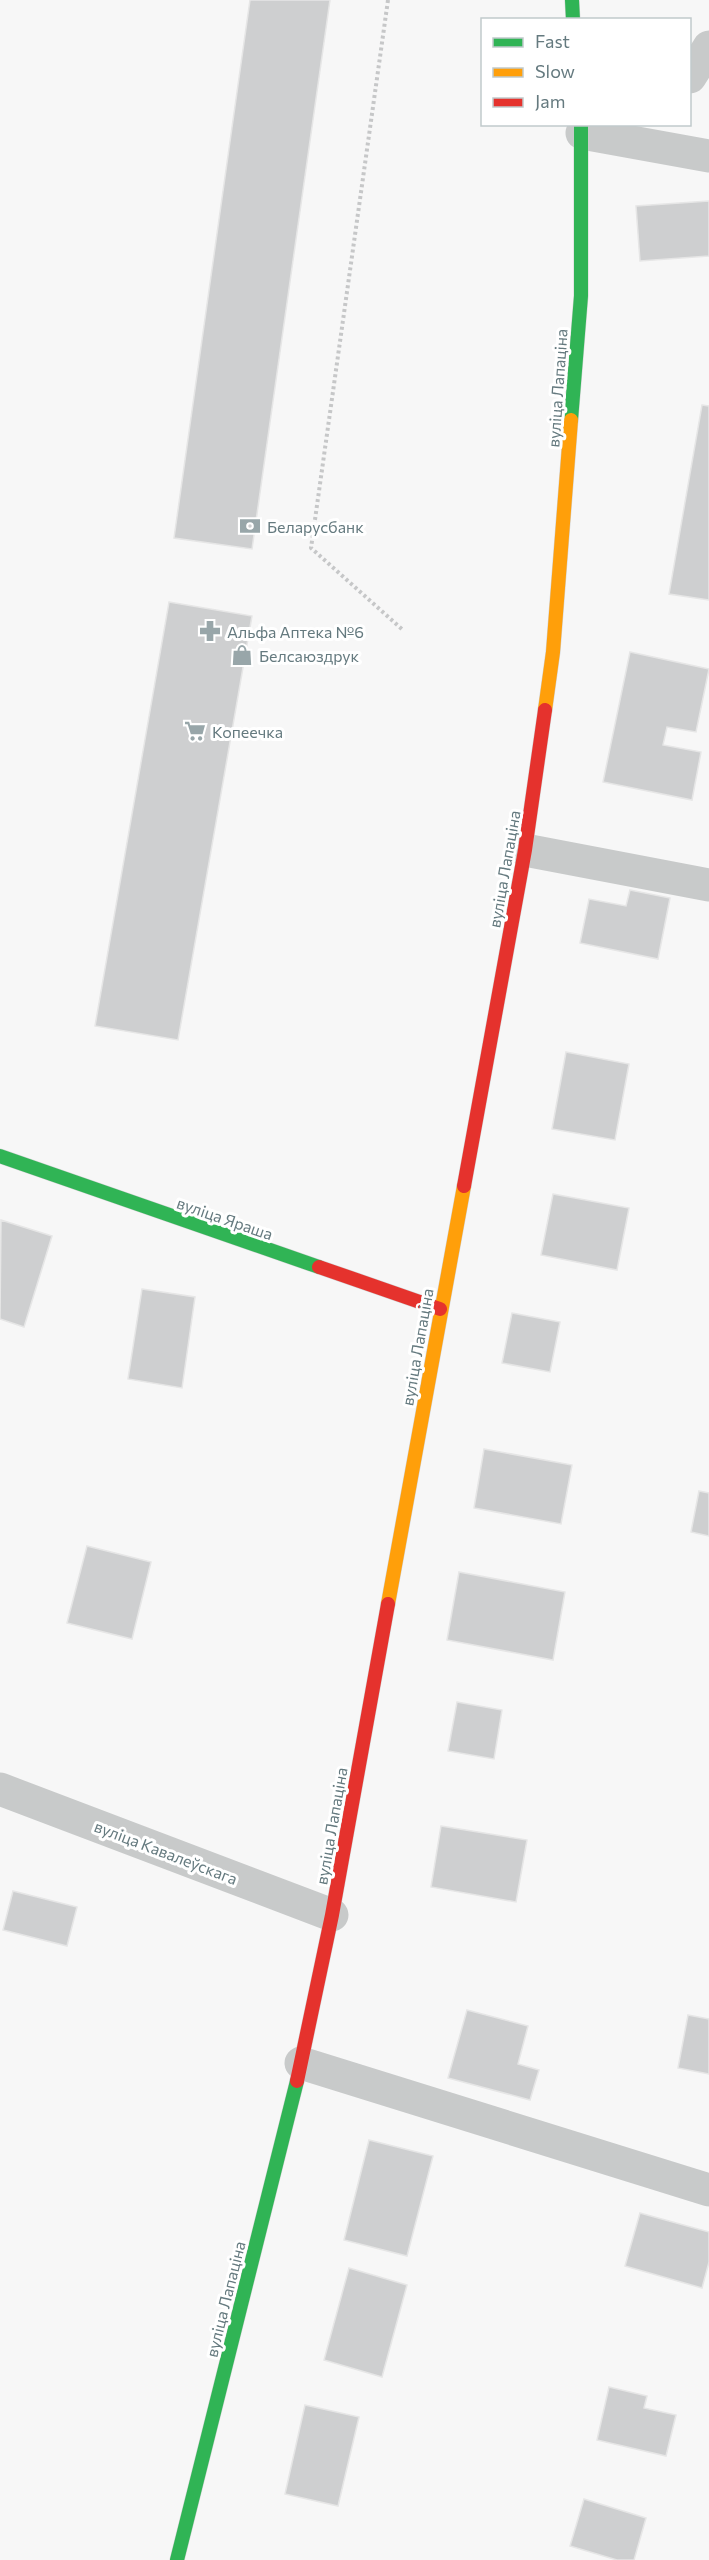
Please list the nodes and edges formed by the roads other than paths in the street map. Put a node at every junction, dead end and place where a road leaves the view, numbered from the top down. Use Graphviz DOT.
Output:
graph roads {
  1 [pos="572,0"];
  2 [pos="573,18"];
  3 [pos="709,47"];
  4 [pos="691,75"];
  5 [pos="581,129"];
  6 [pos="652,135"];
  7 [pos="709,156"];
  8 [pos="525,850"];
  9 [pos="709,885"];
  10 [pos="0,1156"];
  11 [pos="440,1309"];
  12 [pos="0,1789"];
  13 [pos="332,1915"];
  14 [pos="301,2062"];
  15 [pos="709,2190"];
  16 [pos="177,2560"];
  1 -- 2 [label="main road"];
  3 -- 4 [label="street"];
  5 -- 6 [label="street"];
  5 -- 8 [label="main road, вуліца Лапаціна"];
  6 -- 7 [label="street"];
  8 -- 9 [label="street"];
  8 -- 11 [label="main road, вуліца Лапаціна"];
  10 -- 11 [label="main road, вуліца Яраша"];
  11 -- 13 [label="main road, вуліца Лапаціна"];
  12 -- 13 [label="street, вуліца Кавалеўскага"];
  13 -- 14 [label="main road, вуліца Лапаціна"];
  14 -- 15 [label="street"];
  14 -- 16 [label="main road, вуліца Лапаціна"];
}
